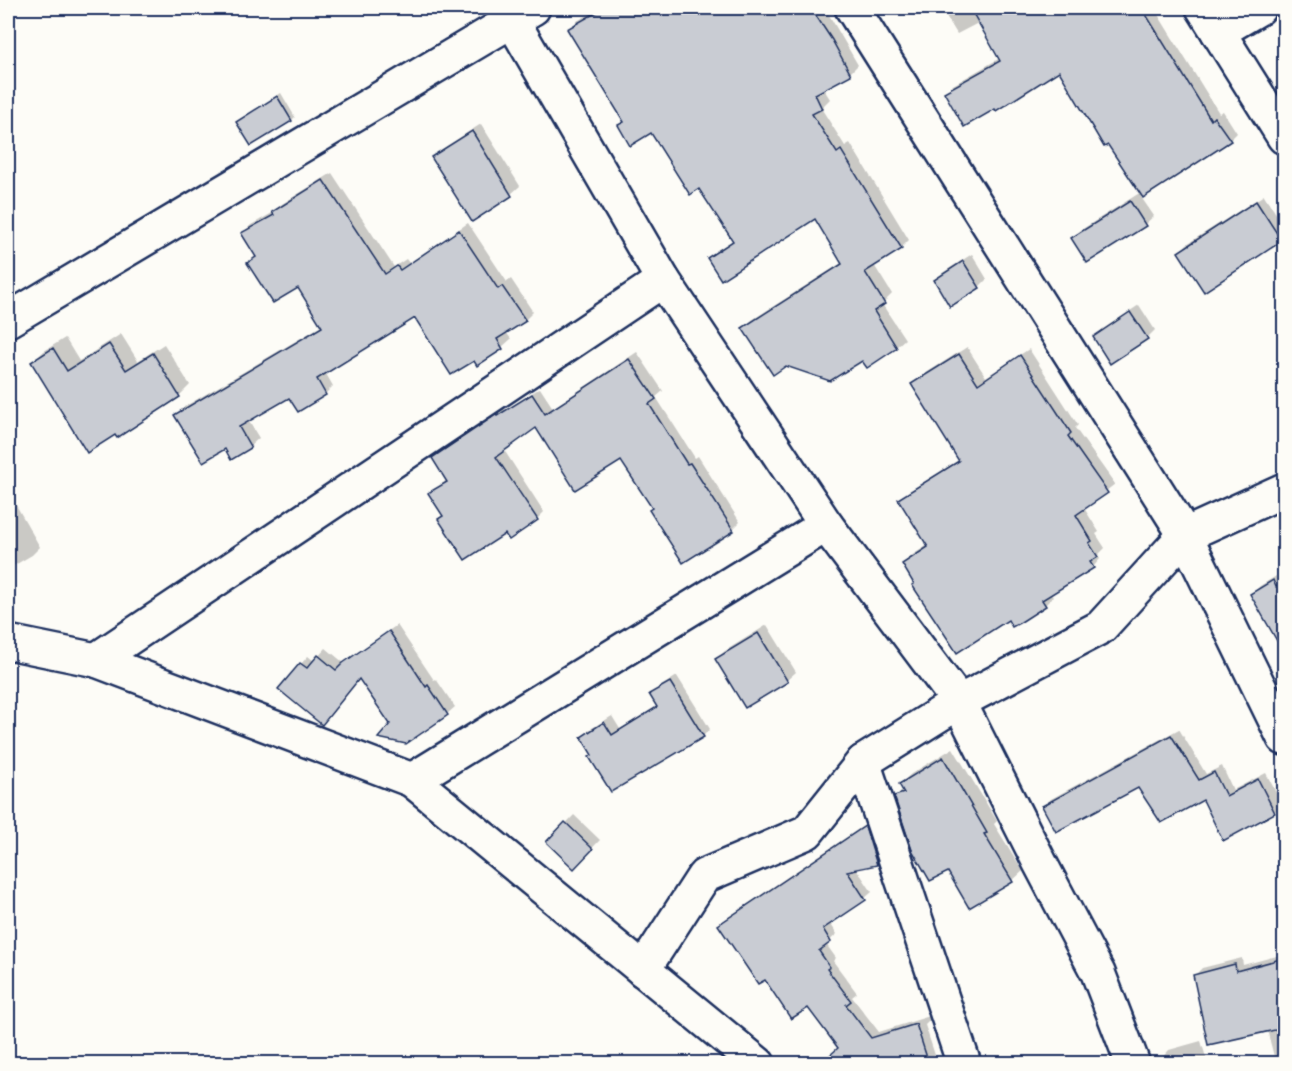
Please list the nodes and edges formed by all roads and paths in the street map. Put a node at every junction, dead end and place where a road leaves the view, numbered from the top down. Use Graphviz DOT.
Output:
graph roads {
  1 [pos="852,8"];
  2 [pos="1258,8"];
  3 [pos="523,14"];
  4 [pos="1211,20"];
  5 [pos="1284,137"];
  6 [pos="663,280"];
  7 [pos="8,320"];
  8 [pos="1284,490"];
  9 [pos="826,525"];
  10 [pos="1185,535"];
  11 [pos="8,642"];
  12 [pos="96,660"];
  13 [pos="959,702"];
  14 [pos="1284,738"];
  15 [pos="863,762"];
  16 [pos="412,780"];
  17 [pos="643,969"];
  18 [pos="758,1064"];
  19 [pos="963,1064"];
  20 [pos="1133,1064"];
  1 -- 10 [label="street"];
  2 -- 4 [label="street"];
  3 -- 6 [label="street"];
  3 -- 7 [label="street"];
  4 -- 5 [label="street"];
  6 -- 9 [label="street"];
  6 -- 12 [label="street"];
  8 -- 10 [label="street"];
  9 -- 13 [label="street"];
  9 -- 16 [label="street"];
  10 -- 13 [label="street"];
  10 -- 14 [label="street"];
  11 -- 12 [label="street"];
  12 -- 16 [label="street"];
  13 -- 15 [label="street"];
  13 -- 20 [label="street"];
  15 -- 17 [label="street"];
  15 -- 19 [label="street"];
  16 -- 17 [label="street"];
  17 -- 18 [label="street"];
}
